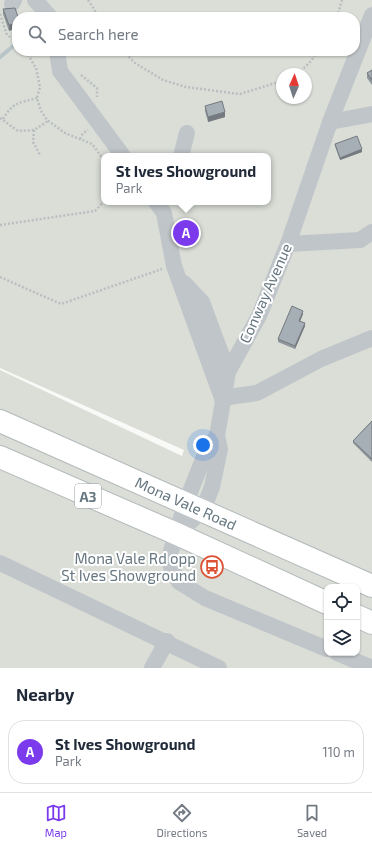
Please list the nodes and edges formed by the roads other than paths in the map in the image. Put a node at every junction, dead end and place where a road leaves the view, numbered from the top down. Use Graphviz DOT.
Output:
graph roads {
  1 [pos="35,0"];
  2 [pos="46,12"];
  3 [pos="372,16"];
  4 [pos="360,46"];
  5 [pos="58,56"];
  6 [pos="356,56"];
  7 [pos="369,118"];
  8 [pos="330,122"];
  9 [pos="187,133"];
  10 [pos="121,153"];
  11 [pos="182,153"];
  12 [pos="163,206"];
  13 [pos="368,238"];
  14 [pos="288,244"];
  15 [pos="176,271"];
  16 [pos="372,338"];
  17 [pos="228,372"];
  18 [pos="222,398"];
  19 [pos="0,421"];
  20 [pos="0,457"];
  21 [pos="194,506"];
  22 [pos="177,534"];
  23 [pos="0,563"];
  24 [pos="372,586"];
  25 [pos="324,602"];
  26 [pos="360,617"];
  27 [pos="372,623"];
  28 [pos="167,641"];
  29 [pos="324,648"];
  30 [pos="344,656"];
  31 [pos="152,668"];
  32 [pos="219,668"];
  33 [pos="372,668"];
  1 -- 2 [label="street"];
  3 -- 4 [label="street, Conway Avenue"];
  5 -- 10 [label="street"];
  6 -- 8 [label="street, Conway Avenue"];
  7 -- 8 [label="street"];
  8 -- 14 [label="street, Conway Avenue"];
  9 -- 11 [label="street"];
  12 -- 15 [label="street"];
  13 -- 14 [label="street"];
  14 -- 17 [label="street, Conway Avenue"];
  15 -- 17 [label="street"];
  15 -- 18 [label="street"];
  16 -- 18 [label="street"];
  17 -- 18 [label="street, Conway Avenue"];
  18 -- 21 [label="street, Conway Avenue"];
  19 -- 21 [label="highway, Mona Vale Road / A3"];
  20 -- 22 [label="highway, A3"];
  21 -- 22 [label="street"];
  21 -- 24 [label="highway, Mona Vale Road / A3"];
  22 -- 25 [label="highway, A3"];
  22 -- 29 [label="street"];
  23 -- 28 [label="street"];
  26 -- 27 [label="highway"];
  28 -- 31 [label="street"];
  28 -- 32 [label="street"];
  30 -- 33 [label="street"];
}
